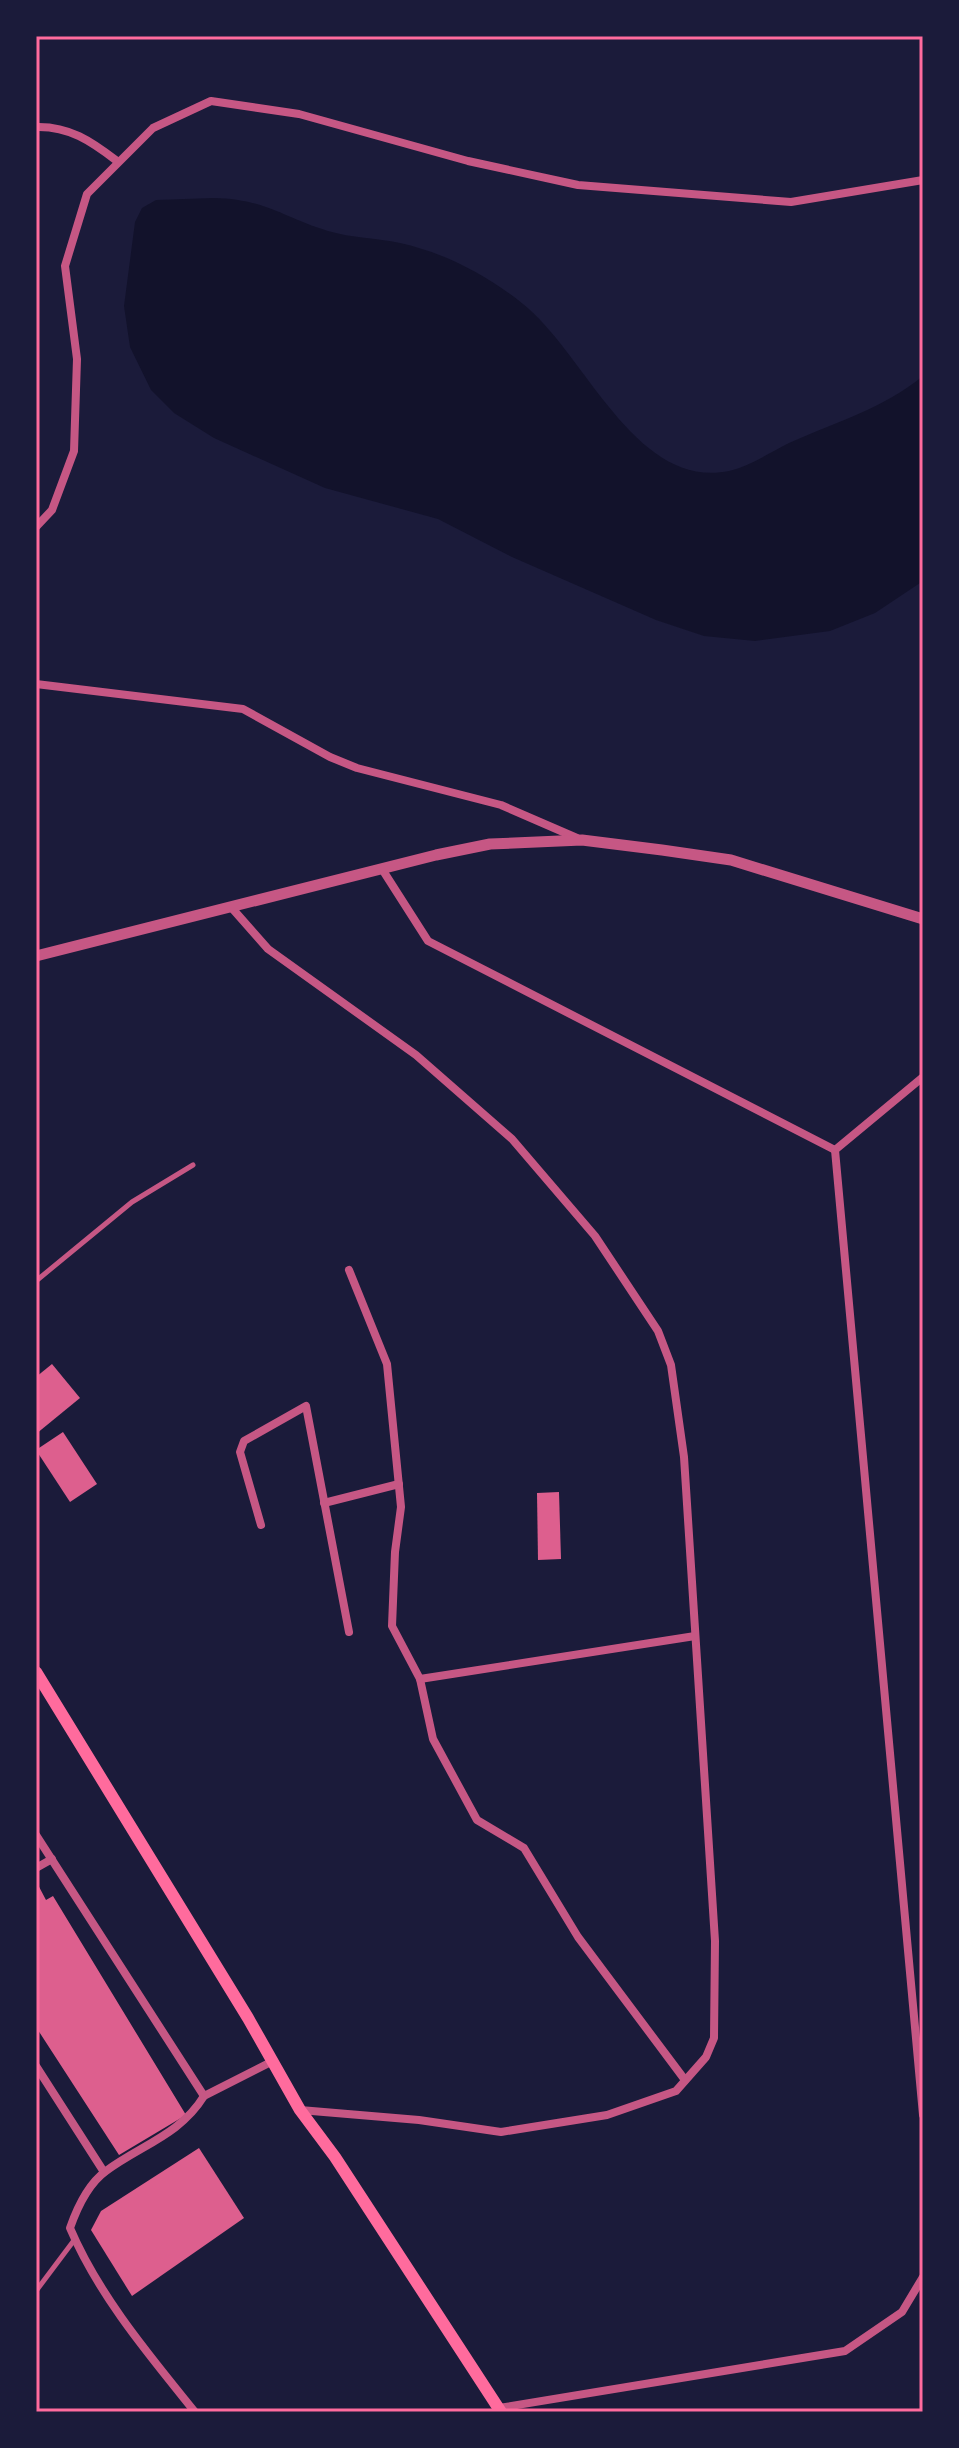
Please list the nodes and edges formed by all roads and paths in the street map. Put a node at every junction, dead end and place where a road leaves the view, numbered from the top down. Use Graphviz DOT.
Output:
graph roads {
  1 [pos="36,127"];
  2 [pos="117,161"];
  3 [pos="923,180"];
  4 [pos="36,527"];
  5 [pos="36,684"];
  6 [pos="582,840"];
  7 [pos="382,869"];
  8 [pos="231,907"];
  9 [pos="923,919"];
  10 [pos="36,956"];
  11 [pos="923,1077"];
  12 [pos="835,1150"];
  13 [pos="193,1165"];
  14 [pos="349,1270"];
  15 [pos="36,1281"];
  16 [pos="399,1484"];
  17 [pos="324,1503"];
  18 [pos="261,1525"];
  19 [pos="349,1632"];
  20 [pos="695,1636"];
  21 [pos="36,1672"];
  22 [pos="420,1679"];
  23 [pos="36,1835"];
  24 [pos="52,1859"];
  25 [pos="36,1868"];
  26 [pos="271,2062"];
  27 [pos="36,2066"];
  28 [pos="685,2080"];
  29 [pos="204,2096"];
  30 [pos="300,2110"];
  31 [pos="923,2115"];
  32 [pos="104,2172"];
  33 [pos="75,2239"];
  34 [pos="923,2277"];
  35 [pos="36,2291"];
  36 [pos="500,2410"];
  37 [pos="195,2412"];
  1 -- 2 [label="street"];
  2 -- 3 [label="street"];
  2 -- 4 [label="street"];
  5 -- 6 [label="street"];
  6 -- 7 [label="street"];
  6 -- 9 [label="street"];
  7 -- 8 [label="street"];
  7 -- 12 [label="street"];
  8 -- 10 [label="street"];
  8 -- 20 [label="street"];
  11 -- 12 [label="street"];
  12 -- 31 [label="street"];
  13 -- 15 [label="lane"];
  14 -- 16 [label="street"];
  16 -- 17 [label="street"];
  16 -- 22 [label="street"];
  17 -- 18 [label="street"];
  17 -- 19 [label="street"];
  20 -- 22 [label="street"];
  20 -- 28 [label="street"];
  21 -- 26 [label="main road"];
  22 -- 28 [label="street"];
  23 -- 24 [label="street"];
  24 -- 25 [label="street"];
  24 -- 29 [label="street"];
  26 -- 29 [label="street"];
  26 -- 30 [label="main road"];
  27 -- 32 [label="street"];
  28 -- 30 [label="street"];
  29 -- 32 [label="street"];
  30 -- 36 [label="main road"];
  32 -- 33 [label="street"];
  33 -- 35 [label="lane"];
  33 -- 37 [label="street"];
  34 -- 36 [label="street"];
}
